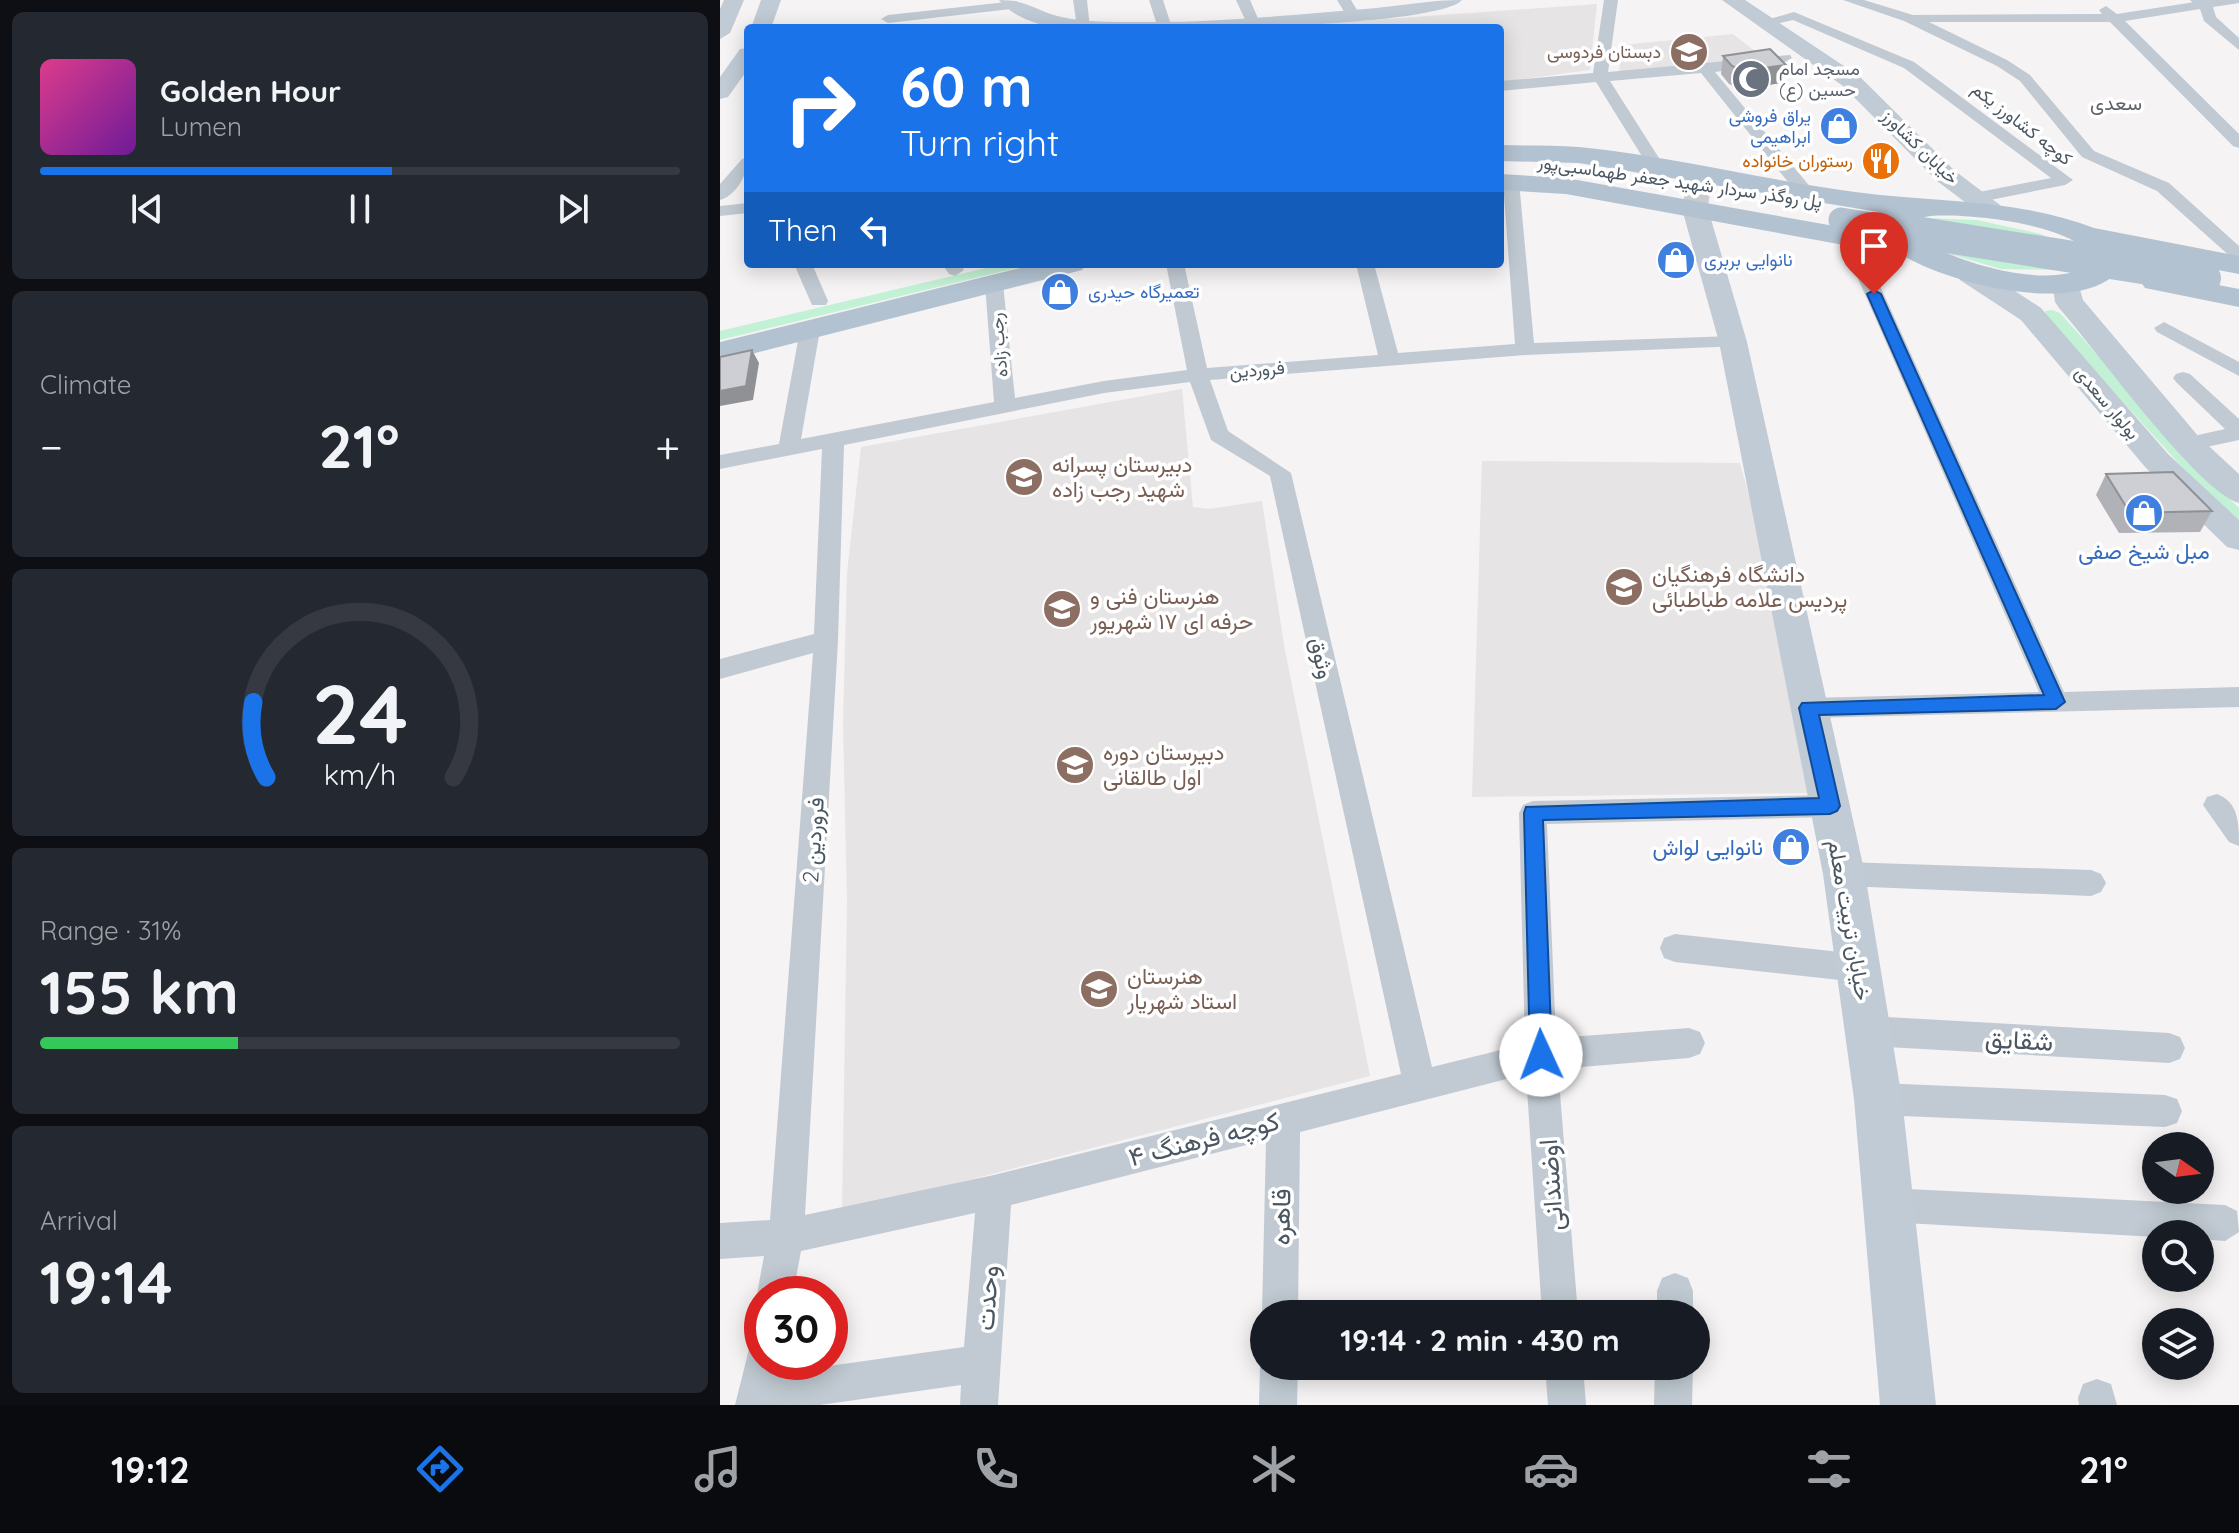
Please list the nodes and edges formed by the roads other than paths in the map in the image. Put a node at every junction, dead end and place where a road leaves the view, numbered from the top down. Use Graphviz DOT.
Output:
graph roads {
  1 [pos="734,0"];
  2 [pos="771,0"];
  3 [pos="1080,0"];
  4 [pos="1156,0"];
  5 [pos="1243,0"];
  6 [pos="1611,0"];
  7 [pos="1850,0"];
  8 [pos="2001,0"];
  9 [pos="2092,0"];
  10 [pos="2235,0"];
  11 [pos="1448,1"];
  12 [pos="1012,2"];
  13 [pos="2203,3"];
  14 [pos="1722,4"];
  15 [pos="1349,8"];
  16 [pos="935,14"];
  17 [pos="1909,18"];
  18 [pos="2116,18"];
  19 [pos="2230,18"];
  20 [pos="888,19"];
  21 [pos="2023,19"];
  22 [pos="1767,22"];
  23 [pos="1253,23"];
  24 [pos="762,24"];
  25 [pos="1072,24"];
  26 [pos="1084,24"];
  27 [pos="1164,24"];
  28 [pos="1243,24"];
  29 [pos="721,31"];
  30 [pos="2239,46"];
  31 [pos="1785,58"];
  32 [pos="744,59"];
  33 [pos="1705,69"];
  34 [pos="1600,77"];
  35 [pos="1504,86"];
  36 [pos="720,92"];
  37 [pos="1881,143"];
  38 [pos="2239,143"];
  39 [pos="1504,153"];
  40 [pos="1656,166"];
  41 [pos="744,167"];
  42 [pos="1504,174"];
  43 [pos="1504,174"];
  44 [pos="1504,182"];
  45 [pos="1806,193"];
  46 [pos="720,195"];
  47 [pos="1977,199"];
  48 [pos="1928,202"];
  49 [pos="744,208"];
  50 [pos="1695,209"];
  51 [pos="720,211"];
  52 [pos="1847,216"];
  53 [pos="2083,235"];
  54 [pos="1912,249"];
  55 [pos="2162,251"];
  56 [pos="2239,255"];
  57 [pos="2239,265"];
  58 [pos="804,268"];
  59 [pos="1004,268"];
  60 [pos="1176,268"];
  61 [pos="1366,268"];
  62 [pos="970,270"];
  63 [pos="2205,272"];
  64 [pos="1970,274"];
  65 [pos="2239,274"];
  66 [pos="2078,279"];
  67 [pos="2165,283"];
  68 [pos="2239,285"];
  69 [pos="2239,298"];
  70 [pos="2077,311"];
  71 [pos="2031,314"];
  72 [pos="814,315"];
  73 [pos="720,326"];
  74 [pos="2164,328"];
  75 [pos="1733,342"];
  76 [pos="1525,349"];
  77 [pos="720,352"];
  78 [pos="1389,358"];
  79 [pos="2239,370"];
  80 [pos="1198,375"];
  81 [pos="2183,378"];
  82 [pos="1005,406"];
  83 [pos="2239,432"];
  84 [pos="833,442"];
  85 [pos="2188,444"];
  86 [pos="789,449"];
  87 [pos="720,462"];
  88 [pos="2239,492"];
  89 [pos="2239,539"];
  90 [pos="826,640"];
  91 [pos="720,669"];
  92 [pos="2239,697"];
  93 [pos="2056,702"];
  94 [pos="1809,708"];
  95 [pos="2217,805"];
  96 [pos="1830,806"];
  97 [pos="2239,834"];
  98 [pos="1844,874"];
  99 [pos="2091,883"];
  100 [pos="1675,948"];
  101 [pos="1858,968"];
  102 [pos="1869,1031"];
  103 [pos="1689,1043"];
  104 [pos="2169,1048"];
  105 [pos="1541,1055"];
  106 [pos="1420,1085"];
  107 [pos="1878,1099"];
  108 [pos="2165,1111"];
  109 [pos="1283,1119"];
  110 [pos="994,1192"];
  111 [pos="1888,1205"];
  112 [pos="2225,1223"];
  113 [pos="786,1237"];
  114 [pos="720,1241"];
  115 [pos="778,1276"];
  116 [pos="1280,1300"];
  117 [pos="1559,1300"];
  118 [pos="983,1363"];
  119 [pos="1279,1380"];
  120 [pos="1565,1380"];
  121 [pos="1674,1380"];
  122 [pos="757,1387"];
  123 [pos="979,1405"];
  124 [pos="1278,1405"];
  125 [pos="1567,1405"];
  126 [pos="1673,1405"];
  127 [pos="1908,1405"];
  1 -- 29 [label="main road"];
  2 -- 24 [label="main road"];
  3 -- 26 [label="street"];
  4 -- 27 [label="street"];
  5 -- 23 [label="street"];
  6 -- 34 [label="street"];
  7 -- 17 [label="street"];
  8 -- 21 [label="street"];
  9 -- 18 [label="street"];
  10 -- 13 [label="street"];
  11 -- 15 [label="main road"];
  12 -- 16 [label="street"];
  12 -- 25 [label="main road"];
  13 -- 18 [label="street"];
  13 -- 19 [label="street"];
  13 -- 30 [label="street"];
  14 -- 22 [label="main road, خیابان کشاورز"];
  14 -- 31 [label="main road, خیابان کشاورز"];
  15 -- 23 [label="main road"];
  16 -- 20 [label="street"];
  17 -- 21 [label="street"];
  17 -- 56 [label="street"];
  18 -- 21 [label="street"];
  18 -- 38 [label="street"];
  22 -- 47 [label="main road, خیابان کشاورز"];
  22 -- 47 [label="street, کوچه کشاورز یکم"];
  23 -- 28 [label="main road"];
  31 -- 33 [label="street"];
  31 -- 37 [label="main road, خیابان کشاورز"];
  32 -- 36 [label="main road"];
  33 -- 34 [label="street"];
  33 -- 45 [label="street"];
  34 -- 35 [label="street"];
  34 -- 40 [label="street"];
  39 -- 40 [label="main road"];
  40 -- 45 [label="main road"];
  41 -- 46 [label="street"];
  42 -- 50 [label="main road"];
  43 -- 52 [label="main road, پل روگذر سردار شهید جعفر طهماسبی‌پور"];
  44 -- 76 [label="street"];
  45 -- 52 [label="main road"];
  47 -- 48 [label="main road"];
  47 -- 53 [label="main road"];
  48 -- 52 [label="main road"];
  48 -- 54 [label="main road"];
  49 -- 51 [label="street"];
  50 -- 52 [label="main road"];
  50 -- 75 [label="main road, خیابان تربیت معلم"];
  52 -- 54 [label="main road"];
  52 -- 63 [label="main road, پل روگذر سردار شهید جعفر طهماسبی‌پور, bridge"];
  52 -- 93 [label="street"];
  53 -- 55 [label="main road"];
  53 -- 66 [label="main road"];
  54 -- 64 [label="main road"];
  55 -- 57 [label="main road"];
  55 -- 67 [label="main road"];
  58 -- 72 [label="street"];
  59 -- 62 [label="main road"];
  60 -- 80 [label="street, وثوق"];
  61 -- 78 [label="street"];
  62 -- 72 [label="main road"];
  62 -- 72 [label="main road"];
  62 -- 82 [label="street, رجب زاده"];
  63 -- 65 [label="main road, پل روگذر سردار شهید جعفر طهماسبی‌پور"];
  63 -- 68 [label="main road, پل روگذر سردار شهید جعفر طهماسبی‌پور"];
  64 -- 66 [label="main road"];
  64 -- 71 [label="main road, بولوار سعدی"];
  66 -- 67 [label="main road"];
  66 -- 70 [label="main road, بولوار سعدی"];
  67 -- 69 [label="main road"];
  70 -- 71 [label="main road"];
  70 -- 85 [label="main road, بولوار سعدی"];
  71 -- 89 [label="main road, بولوار سعدی"];
  72 -- 73 [label="main road"];
  72 -- 77 [label="main road"];
  72 -- 86 [label="street"];
  74 -- 79 [label="street"];
  75 -- 76 [label="street, فروردین"];
  75 -- 94 [label="main road, خیابان تربیت معلم"];
  76 -- 78 [label="street, فروردین"];
  78 -- 80 [label="street, فروردین"];
  80 -- 82 [label="street, فروردین"];
  80 -- 106 [label="street, وثوق"];
  81 -- 83 [label="street"];
  82 -- 84 [label="street, فروردین"];
  83 -- 85 [label="street"];
  84 -- 86 [label="street, فروردین"];
  84 -- 90 [label="street, فروردین 2"];
  85 -- 88 [label="main road, بولوار سعدی"];
  86 -- 87 [label="street, فروردین"];
  90 -- 91 [label="street"];
  90 -- 113 [label="street, فروردین 2"];
  92 -- 93 [label="street"];
  93 -- 94 [label="street"];
  94 -- 96 [label="main road, خیابان تربیت معلم"];
  95 -- 97 [label="street"];
  96 -- 98 [label="main road, خیابان تربیت معلم"];
  96 -- 105 [label="street, اوضندانی"];
  98 -- 99 [label="street"];
  98 -- 101 [label="main road, خیابان تربیت معلم"];
  100 -- 101 [label="street"];
  101 -- 102 [label="main road, خیابان تربیت معلم"];
  102 -- 104 [label="street, شقایق"];
  102 -- 107 [label="main road, خیابان تربیت معلم"];
  103 -- 105 [label="street, کوچه فرهنگ ۴"];
  105 -- 106 [label="street, کوچه فرهنگ ۴"];
  105 -- 117 [label="street, اوضندانی"];
  106 -- 109 [label="street, کوچه فرهنگ ۴"];
  107 -- 108 [label="street"];
  107 -- 111 [label="main road, خیابان تربیت معلم"];
  109 -- 110 [label="street, کوچه فرهنگ ۴"];
  109 -- 116 [label="street, قاهره"];
  110 -- 113 [label="street, کوچه فرهنگ ۴"];
  110 -- 118 [label="street, وحدت"];
  111 -- 112 [label="street"];
  111 -- 127 [label="main road, خیابان تربیت معلم"];
  113 -- 114 [label="street, کوچه فرهنگ ۴"];
  113 -- 115 [label="street, فروردین 2"];
  118 -- 122 [label="street"];
  118 -- 123 [label="street, وحدت"];
  119 -- 124 [label="street"];
  120 -- 125 [label="street"];
  121 -- 126 [label="street"];
}
